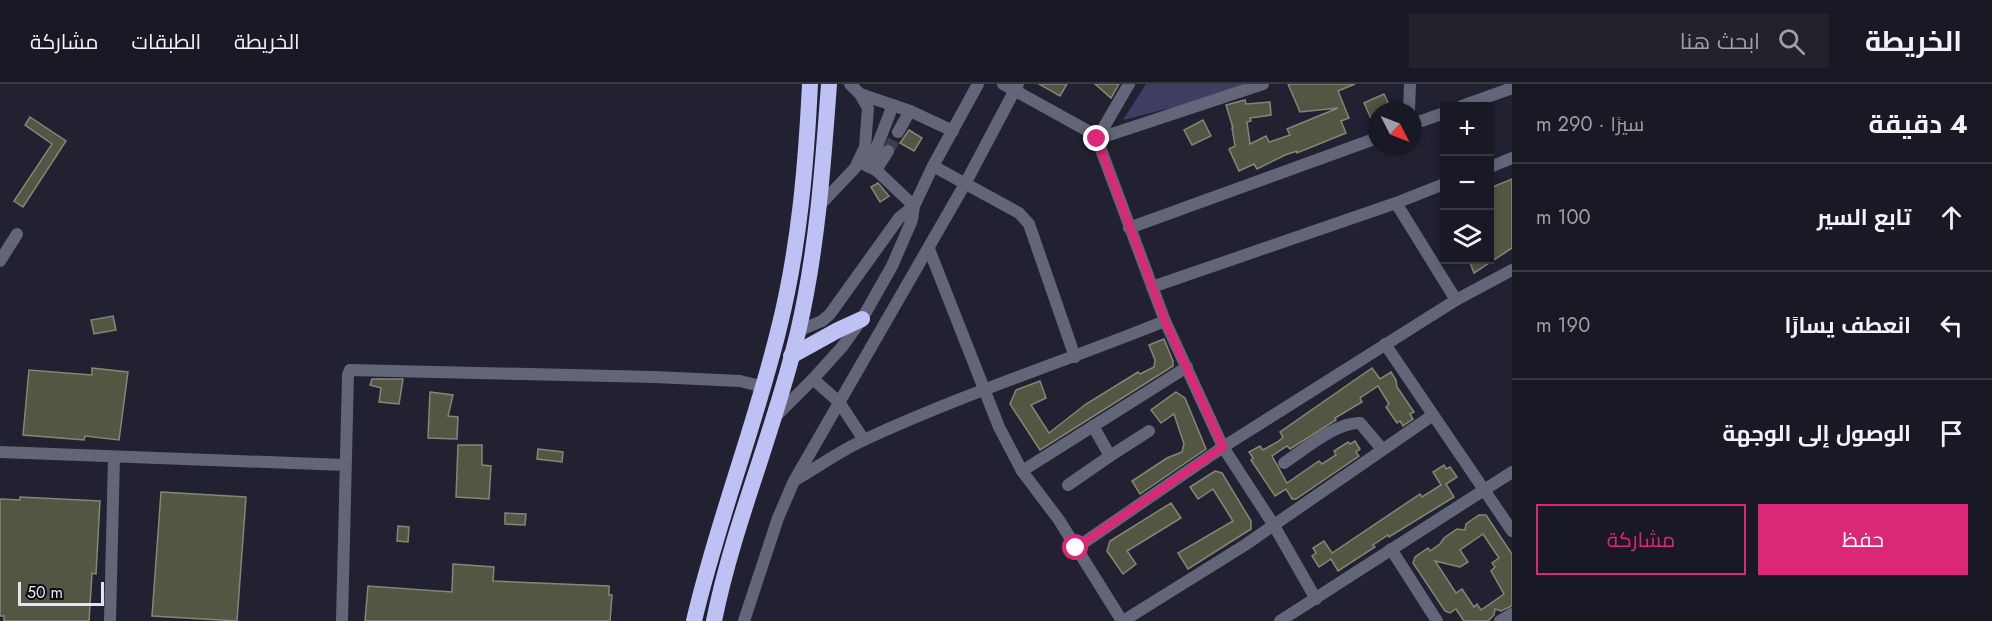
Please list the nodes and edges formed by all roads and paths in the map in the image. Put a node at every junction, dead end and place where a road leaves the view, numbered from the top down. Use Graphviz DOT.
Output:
graph roads {
  1 [pos="810,84"];
  2 [pos="829,84"];
  3 [pos="850,84"];
  4 [pos="978,84"];
  5 [pos="1003,84"];
  6 [pos="1129,84"];
  7 [pos="1263,84"];
  8 [pos="1410,84"];
  9 [pos="1017,87"];
  10 [pos="1512,88"];
  11 [pos="1498,89"];
  12 [pos="860,94"];
  13 [pos="1409,102"];
  14 [pos="1470,102"];
  15 [pos="893,105"];
  16 [pos="910,111"];
  17 [pos="1440,114"];
  18 [pos="1422,121"];
  19 [pos="953,131"];
  20 [pos="898,132"];
  21 [pos="1097,139"];
  22 [pos="1368,141"];
  23 [pos="888,151"];
  24 [pos="1512,158"];
  25 [pos="1494,165"];
  26 [pos="868,166"];
  27 [pos="933,166"];
  28 [pos="965,184"];
  29 [pos="1440,186"];
  30 [pos="1396,203"];
  31 [pos="820,205"];
  32 [pos="914,206"];
  33 [pos="1129,228"];
  34 [pos="17,234"];
  35 [pos="929,249"];
  36 [pos="0,261"];
  37 [pos="1512,270"];
  38 [pos="1152,287"];
  39 [pos="1456,300"];
  40 [pos="862,318"];
  41 [pos="1165,321"];
  42 [pos="798,331"];
  43 [pos="1385,344"];
  44 [pos="792,356"];
  45 [pos="1075,357"];
  46 [pos="1187,367"];
  47 [pos="813,380"];
  48 [pos="764,387"];
  49 [pos="985,389"];
  50 [pos="839,402"];
  51 [pos="1434,415"];
  52 [pos="775,417"];
  53 [pos="1094,426"];
  54 [pos="1149,432"];
  55 [pos="864,440"];
  56 [pos="1223,447"];
  57 [pos="1382,449"];
  58 [pos="0,452"];
  59 [pos="1110,456"];
  60 [pos="114,457"];
  61 [pos="1284,463"];
  62 [pos="345,465"];
  63 [pos="1022,471"];
  64 [pos="1512,472"];
  65 [pos="794,481"];
  66 [pos="1068,485"];
  67 [pos="1485,490"];
  68 [pos="1273,524"];
  69 [pos="1512,531"];
  70 [pos="1076,548"];
  71 [pos="1391,549"];
  72 [pos="1316,599"];
  73 [pos="1512,614"];
  74 [pos="110,621"];
  75 [pos="342,621"];
  76 [pos="694,621"];
  77 [pos="714,621"];
  78 [pos="744,621"];
  79 [pos="1123,621"];
  80 [pos="1280,621"];
  81 [pos="1437,621"];
  82 [pos="1500,621"];
  1 -- 48 [label="highway"];
  2 -- 31 [label="highway"];
  3 -- 12 [label="street"];
  4 -- 19 [label="street"];
  5 -- 9 [label="street"];
  6 -- 21 [label="street"];
  7 -- 21 [label="street"];
  8 -- 13 [label="street"];
  9 -- 21 [label="street"];
  9 -- 28 [label="street"];
  10 -- 11 [label="street"];
  11 -- 14 [label="street"];
  12 -- 15 [label="street"];
  12 -- 26 [label="street"];
  15 -- 16 [label="street"];
  15 -- 26 [label="street"];
  16 -- 19 [label="street"];
  16 -- 20 [label="street"];
  17 -- 18 [label="street"];
  19 -- 27 [label="street"];
  21 -- 33 [label="street"];
  22 -- 33 [label="street"];
  23 -- 26 [label="street"];
  24 -- 25 [label="street"];
  26 -- 31 [label="street"];
  26 -- 32 [label="street"];
  27 -- 28 [label="street"];
  27 -- 32 [label="street"];
  28 -- 35 [label="street"];
  28 -- 45 [label="street"];
  29 -- 30 [label="street"];
  30 -- 38 [label="street"];
  30 -- 39 [label="street"];
  31 -- 42 [label="highway"];
  32 -- 40 [label="street"];
  32 -- 42 [label="street"];
  33 -- 38 [label="street"];
  34 -- 36 [label="street"];
  35 -- 49 [label="street"];
  35 -- 50 [label="street"];
  37 -- 39 [label="street"];
  38 -- 41 [label="street"];
  39 -- 43 [label="street"];
  40 -- 44 [label="highway"];
  40 -- 47 [label="street"];
  41 -- 45 [label="street"];
  41 -- 46 [label="street"];
  42 -- 44 [label="highway"];
  43 -- 51 [label="street"];
  43 -- 56 [label="street"];
  44 -- 52 [label="highway"];
  45 -- 49 [label="street"];
  46 -- 53 [label="street"];
  46 -- 56 [label="street"];
  47 -- 50 [label="street"];
  47 -- 52 [label="street"];
  48 -- 62 [label="street"];
  48 -- 76 [label="highway"];
  49 -- 55 [label="street"];
  49 -- 63 [label="street"];
  50 -- 55 [label="street"];
  50 -- 65 [label="street"];
  51 -- 57 [label="street"];
  51 -- 67 [label="street"];
  52 -- 77 [label="highway"];
  53 -- 59 [label="street"];
  53 -- 63 [label="street"];
  54 -- 59 [label="street"];
  55 -- 65 [label="street"];
  56 -- 68 [label="street"];
  56 -- 70 [label="street"];
  57 -- 61 [label="street"];
  57 -- 68 [label="street"];
  58 -- 60 [label="street"];
  59 -- 66 [label="street"];
  60 -- 62 [label="street"];
  60 -- 74 [label="street"];
  62 -- 75 [label="street"];
  63 -- 70 [label="street"];
  64 -- 67 [label="street"];
  65 -- 78 [label="street"];
  67 -- 69 [label="street"];
  67 -- 71 [label="street"];
  68 -- 72 [label="street"];
  68 -- 79 [label="street"];
  70 -- 79 [label="street"];
  71 -- 72 [label="street"];
  71 -- 81 [label="street"];
  72 -- 80 [label="street"];
  73 -- 82 [label="street"];
}
